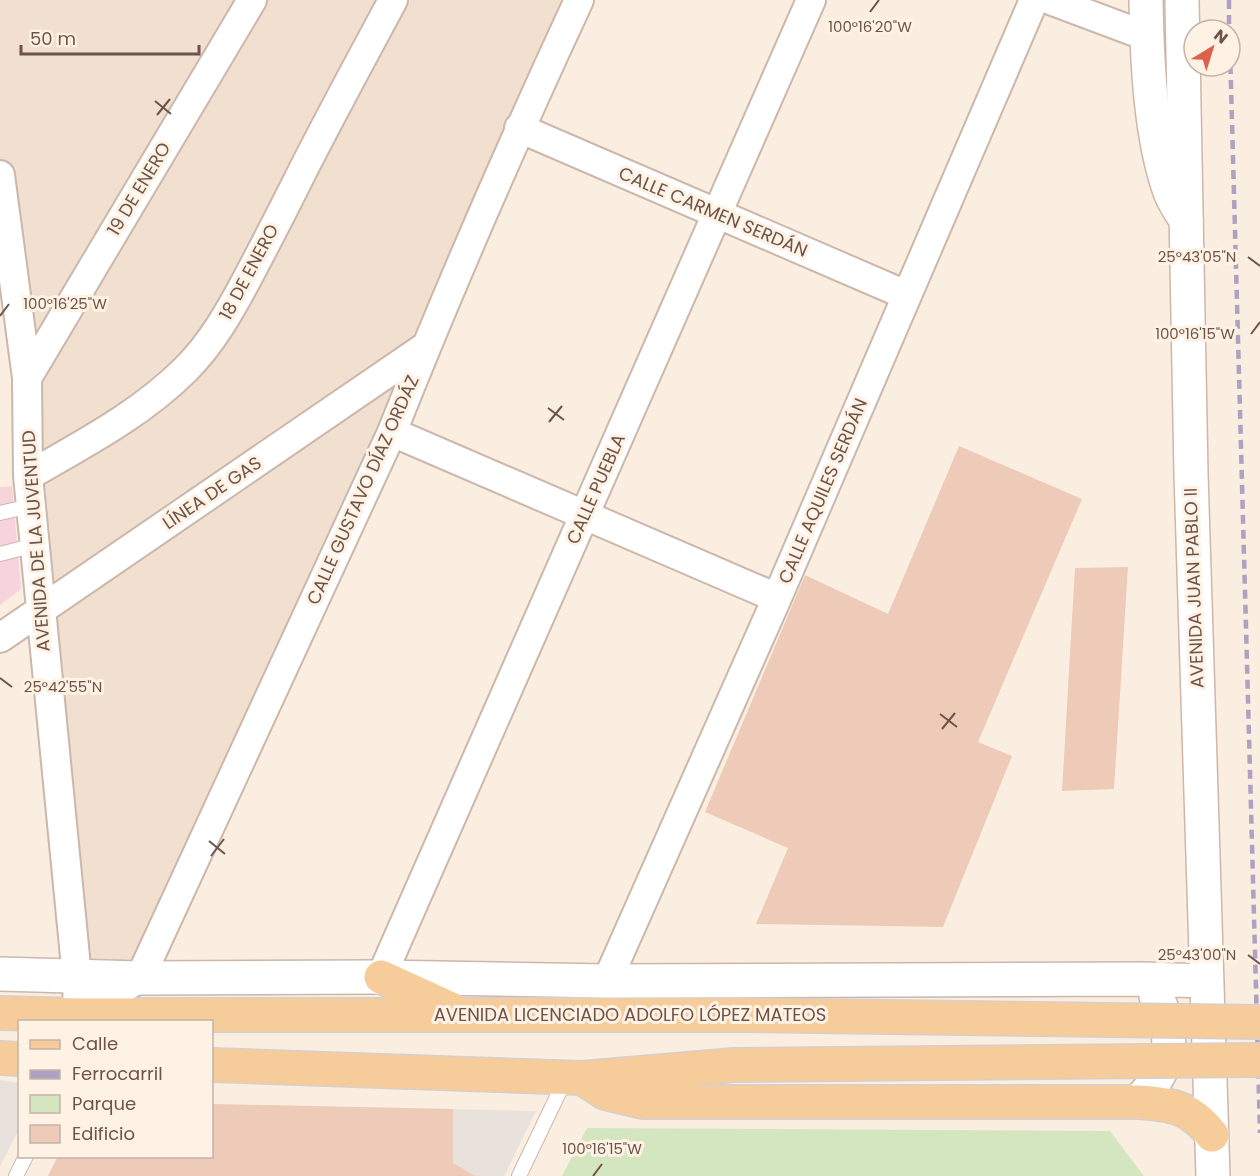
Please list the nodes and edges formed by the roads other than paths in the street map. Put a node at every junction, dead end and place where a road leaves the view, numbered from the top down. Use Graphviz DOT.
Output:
graph roads {
  1 [pos="252,0"];
  2 [pos="393,0"];
  3 [pos="579,0"];
  4 [pos="811,0"];
  5 [pos="1034,0"];
  6 [pos="1050,0"];
  7 [pos="1146,0"];
  8 [pos="1182,0"];
  9 [pos="1146,36"];
  10 [pos="519,128"];
  11 [pos="0,175"];
  12 [pos="718,214"];
  13 [pos="1186,220"];
  14 [pos="906,295"];
  15 [pos="425,348"];
  16 [pos="27,378"];
  17 [pos="392,432"];
  18 [pos="28,476"];
  19 [pos="31,506"];
  20 [pos="0,513"];
  21 [pos="584,515"];
  22 [pos="35,545"];
  23 [pos="0,554"];
  24 [pos="777,598"];
  25 [pos="41,609"];
  26 [pos="0,638"];
  27 [pos="0,974"];
  28 [pos="77,977"];
  29 [pos="381,977"];
  30 [pos="140,978"];
  31 [pos="1142,979"];
  32 [pos="607,981"];
  33 [pos="1206,981"];
  34 [pos="0,1013"];
  35 [pos="460,1014"];
  36 [pos="78,1015"];
  37 [pos="1260,1022"];
  38 [pos="0,1058"];
  39 [pos="18,1059"];
  40 [pos="1260,1060"];
  41 [pos="213,1065"];
  42 [pos="574,1077"];
  43 [pos="1138,1102"];
  44 [pos="1212,1135"];
  45 [pos="25,1158"];
  46 [pos="16,1176"];
  47 [pos="519,1176"];
  48 [pos="1213,1176"];
  1 -- 16 [label="street, 19 DE ENERO"];
  2 -- 18 [label="street, 18 DE ENERO"];
  3 -- 10 [label="street, CALLE GUSTAVO DÍAZ ORDÁZ"];
  4 -- 12 [label="street, CALLE PUEBLA"];
  5 -- 14 [label="street, CALLE AQUILES SERDÁN"];
  6 -- 9 [label="street"];
  7 -- 9 [label="street"];
  8 -- 13 [label="street, AVENIDA JUAN PABLO II"];
  9 -- 13 [label="street"];
  10 -- 12 [label="street, CALLE CARMEN SERDÁN"];
  10 -- 15 [label="street, CALLE GUSTAVO DÍAZ ORDÁZ"];
  11 -- 16 [label="street, AVENIDA DE LA JUVENTUD"];
  12 -- 14 [label="street, CALLE CARMEN SERDÁN"];
  12 -- 21 [label="street, CALLE PUEBLA"];
  13 -- 33 [label="street, AVENIDA JUAN PABLO II"];
  14 -- 24 [label="street, CALLE AQUILES SERDÁN"];
  15 -- 17 [label="street, CALLE GUSTAVO DÍAZ ORDÁZ"];
  15 -- 25 [label="street, LÍNEA DE GAS"];
  16 -- 18 [label="street, AVENIDA DE LA JUVENTUD"];
  17 -- 21 [label="street"];
  17 -- 30 [label="street, CALLE GUSTAVO DÍAZ ORDÁZ"];
  18 -- 19 [label="street, AVENIDA DE LA JUVENTUD"];
  19 -- 20 [label="lane"];
  19 -- 22 [label="street, AVENIDA DE LA JUVENTUD"];
  21 -- 24 [label="street"];
  21 -- 29 [label="street, CALLE PUEBLA"];
  22 -- 23 [label="lane"];
  22 -- 25 [label="street, AVENIDA DE LA JUVENTUD"];
  24 -- 32 [label="street, CALLE AQUILES SERDÁN"];
  25 -- 26 [label="street, LÍNEA DE GAS"];
  25 -- 28 [label="street, AVENIDA DE LA JUVENTUD"];
  27 -- 28 [label="street"];
  28 -- 30 [label="street"];
  28 -- 36 [label="street, AVENIDA DE LA JUVENTUD"];
  29 -- 30 [label="street"];
  29 -- 32 [label="street"];
  29 -- 35 [label="main road"];
  30 -- 36 [label="street"];
  31 -- 32 [label="street"];
  31 -- 33 [label="street"];
  31 -- 43 [label="street"];
  33 -- 44 [label="street, AVENIDA JUAN PABLO II"];
  34 -- 36 [label="main road, AVENIDA LICENCIADO ADOLFO LÓPEZ MATEOS"];
  35 -- 36 [label="main road, AVENIDA LICENCIADO ADOLFO LÓPEZ MATEOS"];
  35 -- 37 [label="main road, AVENIDA LICENCIADO ADOLFO LÓPEZ MATEOS, bridge"];
  38 -- 39 [label="main road"];
  40 -- 42 [label="main road, bridge"];
  41 -- 42 [label="main road"];
  42 -- 43 [label="main road"];
  42 -- 47 [label="lane"];
  43 -- 44 [label="main road"];
  44 -- 48 [label="street, AVENIDA JUAN PABLO II"];
  45 -- 46 [label="lane"];
}
